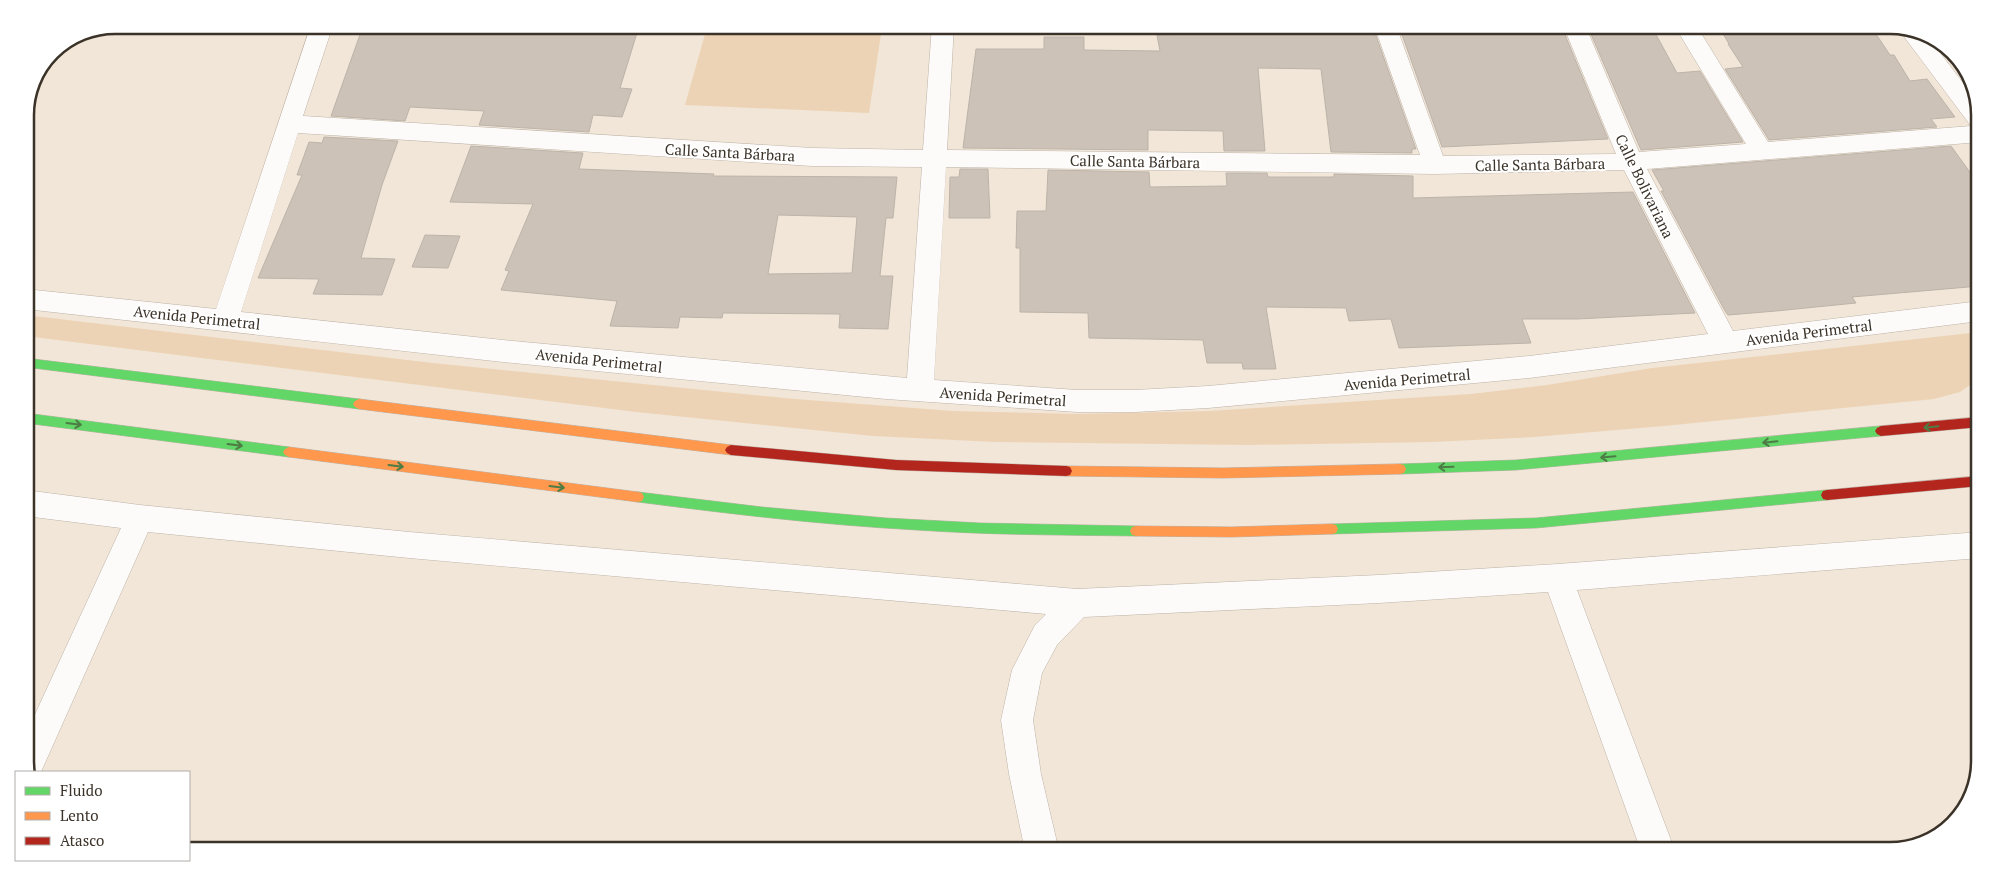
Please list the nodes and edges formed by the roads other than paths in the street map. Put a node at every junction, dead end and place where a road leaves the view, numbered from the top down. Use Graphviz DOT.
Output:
graph roads {
  1 [pos="319,34"];
  2 [pos="942,34"];
  3 [pos="1388,34"];
  4 [pos="1578,34"];
  5 [pos="1691,34"];
  6 [pos="1917,39"];
  7 [pos="1971,109"];
  8 [pos="291,124"];
  9 [pos="1971,135"];
  10 [pos="1762,151"];
  11 [pos="934,160"];
  12 [pos="1631,161"];
  13 [pos="1435,164"];
  14 [pos="34,300"];
  15 [pos="1971,312"];
  16 [pos="225,321"];
  17 [pos="1726,342"];
  18 [pos="34,363"];
  19 [pos="920,390"];
  20 [pos="34,419"];
  21 [pos="1971,421"];
  22 [pos="1971,482"];
  23 [pos="34,504"];
  24 [pos="140,518"];
  25 [pos="1971,546"];
  26 [pos="1558,578"];
  27 [pos="1077,603"];
  28 [pos="34,752"];
  29 [pos="1040,842"];
  30 [pos="1655,842"];
  1 -- 8 [label="street"];
  2 -- 11 [label="street"];
  3 -- 13 [label="street"];
  4 -- 12 [label="street, Calle Bolivariana"];
  5 -- 10 [label="street"];
  6 -- 7 [label="street"];
  8 -- 11 [label="street, Calle Santa Bárbara"];
  8 -- 16 [label="street"];
  9 -- 10 [label="street, Calle Santa Bárbara"];
  10 -- 12 [label="street, Calle Santa Bárbara"];
  11 -- 13 [label="street, Calle Santa Bárbara"];
  11 -- 19 [label="street"];
  12 -- 13 [label="street, Calle Santa Bárbara"];
  12 -- 17 [label="street, Calle Bolivariana"];
  14 -- 16 [label="street, Avenida Perimetral"];
  15 -- 17 [label="street, Avenida Perimetral"];
  16 -- 19 [label="street, Avenida Perimetral"];
  17 -- 19 [label="street, Avenida Perimetral"];
  21 -- 18 [label="highway, one-way"];
  20 -- 22 [label="highway, one-way"];
  23 -- 24 [label="street"];
  24 -- 27 [label="street"];
  24 -- 28 [label="street"];
  25 -- 26 [label="street"];
  26 -- 27 [label="street"];
  26 -- 30 [label="street"];
  27 -- 29 [label="street"];
}
